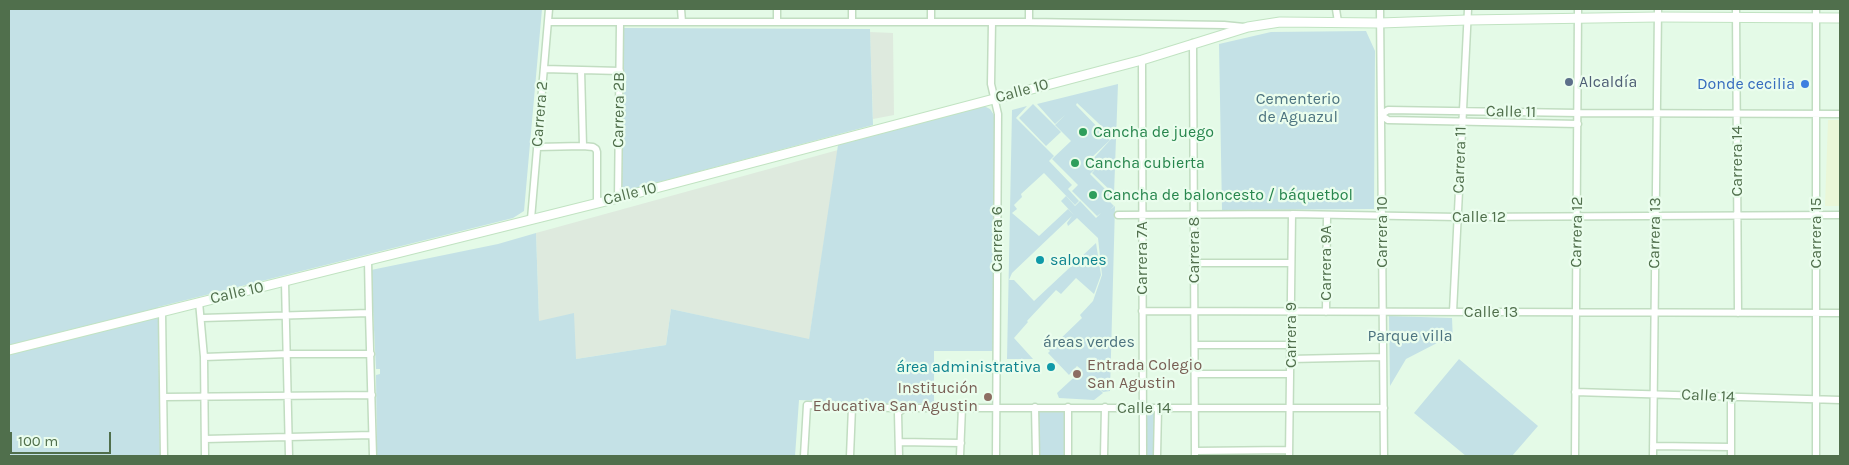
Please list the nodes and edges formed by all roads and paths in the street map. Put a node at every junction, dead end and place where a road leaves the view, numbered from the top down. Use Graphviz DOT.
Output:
graph roads {
  1 [pos="549,9"];
  2 [pos="681,9"];
  3 [pos="777,9"];
  4 [pos="852,9"];
  5 [pos="930,9"];
  6 [pos="1029,9"];
  7 [pos="1336,9"];
  8 [pos="1380,9"];
  9 [pos="1468,9"];
  10 [pos="1578,9"];
  11 [pos="1658,13"];
  12 [pos="1736,13"];
  13 [pos="1816,14"];
  14 [pos="1840,18"];
  15 [pos="1467,20"];
  16 [pos="1578,20"];
  17 [pos="548,22"];
  18 [pos="682,22"];
  19 [pos="777,22"];
  20 [pos="852,22"];
  21 [pos="931,22"];
  22 [pos="992,22"];
  23 [pos="1029,22"];
  24 [pos="1338,22"];
  25 [pos="1380,22"];
  26 [pos="620,23"];
  27 [pos="1248,27"];
  28 [pos="1193,43"];
  29 [pos="1142,60"];
  30 [pos="544,69"];
  31 [pos="582,70"];
  32 [pos="620,71"];
  33 [pos="995,99"];
  34 [pos="1462,111"];
  35 [pos="1578,113"];
  36 [pos="1656,113"];
  37 [pos="1736,114"];
  38 [pos="1816,114"];
  39 [pos="1840,114"];
  40 [pos="1381,115"];
  41 [pos="1462,122"];
  42 [pos="1578,124"];
  43 [pos="537,146"];
  44 [pos="583,146"];
  45 [pos="618,198"];
  46 [pos="597,203"];
  47 [pos="1292,214"];
  48 [pos="1118,215"];
  49 [pos="1142,215"];
  50 [pos="1194,215"];
  51 [pos="1327,215"];
  52 [pos="1817,215"];
  53 [pos="1840,215"];
  54 [pos="1577,216"];
  55 [pos="1737,216"];
  56 [pos="1382,217"];
  57 [pos="1458,217"];
  58 [pos="1656,217"];
  59 [pos="531,219"];
  60 [pos="368,260"];
  61 [pos="1194,263"];
  62 [pos="1291,264"];
  63 [pos="286,282"];
  64 [pos="199,302"];
  65 [pos="162,311"];
  66 [pos="1142,311"];
  67 [pos="1195,311"];
  68 [pos="1291,312"];
  69 [pos="1326,312"];
  70 [pos="1383,312"];
  71 [pos="1454,312"];
  72 [pos="1576,312"];
  73 [pos="1654,312"];
  74 [pos="370,313"];
  75 [pos="1738,313"];
  76 [pos="1816,313"];
  77 [pos="1840,313"];
  78 [pos="287,316"];
  79 [pos="202,318"];
  80 [pos="1195,345"];
  81 [pos="1290,346"];
  82 [pos="9,350"];
  83 [pos="288,354"];
  84 [pos="371,354"];
  85 [pos="204,357"];
  86 [pos="1383,357"];
  87 [pos="1290,359"];
  88 [pos="1195,374"];
  89 [pos="1290,374"];
  90 [pos="1575,392"];
  91 [pos="1654,394"];
  92 [pos="289,395"];
  93 [pos="372,395"];
  94 [pos="164,397"];
  95 [pos="204,397"];
  96 [pos="1731,397"];
  97 [pos="1815,400"];
  98 [pos="1840,400"];
  99 [pos="852,407"];
  100 [pos="905,407"];
  101 [pos="962,407"];
  102 [pos="996,407"];
  103 [pos="1035,407"];
  104 [pos="1068,407"];
  105 [pos="1105,408"];
  106 [pos="1143,408"];
  107 [pos="1158,408"];
  108 [pos="1195,408"];
  109 [pos="1290,408"];
  110 [pos="1384,408"];
  111 [pos="372,435"];
  112 [pos="290,436"];
  113 [pos="205,439"];
  114 [pos="900,442"];
  115 [pos="961,443"];
  116 [pos="1653,446"];
  117 [pos="1731,447"];
  118 [pos="1289,453"];
  119 [pos="1196,454"];
  120 [pos="164,456"];
  121 [pos="205,456"];
  122 [pos="289,456"];
  123 [pos="373,456"];
  124 [pos="804,456"];
  125 [pos="850,456"];
  126 [pos="899,456"];
  127 [pos="960,456"];
  128 [pos="996,456"];
  129 [pos="1036,456"];
  130 [pos="1068,456"];
  131 [pos="1104,456"];
  132 [pos="1143,456"];
  133 [pos="1157,456"];
  134 [pos="1384,456"];
  135 [pos="1575,456"];
  136 [pos="1653,456"];
  137 [pos="1731,456"];
  138 [pos="1816,456"];
  1 -- 17 [label="street, Carrera 2"];
  2 -- 18 [label="street"];
  3 -- 19 [label="street"];
  4 -- 20 [label="street"];
  5 -- 21 [label="street"];
  6 -- 23 [label="street"];
  7 -- 24 [label="street"];
  8 -- 25 [label="street, Carrera 10"];
  9 -- 15 [label="street, Carrera 11"];
  10 -- 16 [label="street, Carrera 12"];
  11 -- 12 [label="street, Calle 10"];
  11 -- 16 [label="street, Calle 10"];
  11 -- 36 [label="street, Carrera 13"];
  12 -- 13 [label="street, Calle 10"];
  12 -- 37 [label="street, Carrera 14"];
  13 -- 14 [label="street, Calle 10"];
  13 -- 38 [label="street, Carrera 15"];
  15 -- 16 [label="street, Calle 10"];
  15 -- 25 [label="street, Calle 10"];
  15 -- 34 [label="street, Carrera 11"];
  16 -- 35 [label="street, Carrera 12"];
  17 -- 26 [label="street, Calle 10"];
  17 -- 30 [label="street, Carrera 2"];
  18 -- 19 [label="street, Calle 10"];
  18 -- 26 [label="street, Calle 10"];
  19 -- 20 [label="street, Calle 10"];
  20 -- 21 [label="street, Calle 10"];
  21 -- 22 [label="street, Calle 10"];
  22 -- 23 [label="street, Calle 10"];
  22 -- 33 [label="street, Carrera 6"];
  23 -- 27 [label="street, Calle 10"];
  24 -- 25 [label="street, Calle 10"];
  24 -- 27 [label="street, Calle 10"];
  25 -- 40 [label="street, Carrera 10"];
  26 -- 32 [label="street, Carrera 2B"];
  27 -- 28 [label="street, Calle 10"];
  28 -- 29 [label="street, Calle 10"];
  28 -- 50 [label="street, Carrera 8"];
  29 -- 33 [label="street, Calle 10"];
  29 -- 49 [label="street, Carrera 7A"];
  30 -- 31 [label="street"];
  30 -- 43 [label="street, Carrera 2"];
  31 -- 32 [label="street"];
  31 -- 44 [label="street"];
  32 -- 45 [label="street, Carrera 2B"];
  33 -- 45 [label="street, Calle 10"];
  33 -- 102 [label="street, Carrera 6"];
  34 -- 35 [label="street, Calle 11"];
  34 -- 40 [label="street, Calle 11"];
  34 -- 41 [label="street, Carrera 11"];
  35 -- 36 [label="street, Calle 11"];
  35 -- 42 [label="street, Carrera 12"];
  36 -- 37 [label="street, Calle 11"];
  36 -- 58 [label="street, Carrera 13"];
  37 -- 38 [label="street, Calle 11"];
  37 -- 55 [label="street, Carrera 14"];
  38 -- 39 [label="street, Calle 11"];
  38 -- 52 [label="street, Carrera 15"];
  40 -- 41 [label="street, Calle 11"];
  40 -- 56 [label="street, Carrera 10"];
  41 -- 42 [label="street, Calle 11"];
  41 -- 57 [label="street, Carrera 11"];
  42 -- 54 [label="street, Carrera 12"];
  43 -- 44 [label="street"];
  43 -- 59 [label="street, Carrera 2"];
  44 -- 46 [label="street"];
  45 -- 46 [label="street, Calle 10"];
  46 -- 59 [label="street, Calle 10"];
  47 -- 50 [label="street, Calle 12"];
  47 -- 51 [label="street, Calle 12"];
  47 -- 62 [label="street, Carrera 9"];
  48 -- 49 [label="street, Calle 12"];
  49 -- 50 [label="street, Calle 12"];
  49 -- 66 [label="street, Carrera 7A"];
  50 -- 61 [label="street, Carrera 8"];
  51 -- 56 [label="street, Calle 12"];
  51 -- 69 [label="street, Carrera 9A"];
  52 -- 53 [label="street, Calle 12"];
  52 -- 55 [label="street, Calle 12"];
  52 -- 76 [label="street, Carrera 15"];
  54 -- 57 [label="street, Calle 12"];
  54 -- 58 [label="street, Calle 12"];
  54 -- 72 [label="street, Carrera 12"];
  55 -- 58 [label="street, Calle 12"];
  55 -- 75 [label="street, Carrera 14"];
  56 -- 57 [label="street, Calle 12"];
  56 -- 70 [label="street, Carrera 10"];
  57 -- 71 [label="street, Carrera 11"];
  58 -- 73 [label="street, Carrera 13"];
  59 -- 60 [label="street, Calle 10"];
  60 -- 63 [label="street, Calle 10"];
  60 -- 74 [label="street"];
  61 -- 62 [label="street"];
  61 -- 67 [label="street, Carrera 8"];
  62 -- 68 [label="street, Carrera 9"];
  63 -- 64 [label="street, Calle 10"];
  63 -- 78 [label="street"];
  64 -- 65 [label="street, Calle 10"];
  64 -- 79 [label="street"];
  65 -- 82 [label="street, Calle 10"];
  65 -- 94 [label="street"];
  66 -- 67 [label="street, Calle 13"];
  66 -- 106 [label="street, Carrera 7A"];
  67 -- 68 [label="street, Calle 13"];
  67 -- 80 [label="street, Carrera 8"];
  68 -- 69 [label="street, Calle 13"];
  68 -- 81 [label="street, Carrera 9"];
  69 -- 70 [label="street, Calle 13"];
  70 -- 71 [label="street, Calle 13"];
  70 -- 86 [label="street, Carrera 10"];
  71 -- 72 [label="street, Calle 13"];
  72 -- 73 [label="street, Calle 13"];
  72 -- 90 [label="street, Carrera 12"];
  73 -- 75 [label="street, Calle 13"];
  73 -- 91 [label="street, Carrera 13"];
  74 -- 78 [label="street"];
  74 -- 84 [label="street"];
  75 -- 76 [label="street, Calle 13"];
  76 -- 77 [label="street, Calle 13"];
  76 -- 97 [label="street, Carrera 15"];
  78 -- 79 [label="street"];
  78 -- 83 [label="street"];
  79 -- 85 [label="street"];
  80 -- 81 [label="street"];
  80 -- 88 [label="street, Carrera 8"];
  81 -- 87 [label="street, Carrera 9"];
  83 -- 84 [label="street"];
  83 -- 85 [label="street"];
  83 -- 92 [label="street"];
  84 -- 93 [label="street"];
  85 -- 95 [label="street"];
  86 -- 87 [label="street"];
  86 -- 110 [label="street, Carrera 10"];
  87 -- 89 [label="street, Carrera 9"];
  88 -- 89 [label="street"];
  88 -- 108 [label="street, Carrera 8"];
  89 -- 109 [label="street, Carrera 9"];
  90 -- 91 [label="street, Calle 14"];
  90 -- 135 [label="street, Carrera 12"];
  91 -- 96 [label="street, Calle 14"];
  91 -- 116 [label="street, Carrera 13"];
  92 -- 93 [label="street"];
  92 -- 95 [label="street"];
  92 -- 112 [label="street"];
  93 -- 111 [label="street"];
  94 -- 95 [label="street"];
  94 -- 120 [label="street"];
  95 -- 113 [label="street"];
  96 -- 97 [label="street, Calle 14"];
  96 -- 117 [label="street"];
  97 -- 98 [label="street, Calle 14"];
  97 -- 138 [label="street, Carrera 15"];
  99 -- 100 [label="street, Calle 14"];
  99 -- 124 [label="street, Calle 14"];
  99 -- 125 [label="street"];
  100 -- 101 [label="street, Calle 14"];
  100 -- 114 [label="street"];
  101 -- 102 [label="street, Calle 14"];
  101 -- 115 [label="street"];
  102 -- 103 [label="street, Calle 14"];
  102 -- 128 [label="street, Carrera 6"];
  103 -- 104 [label="street, Calle 14"];
  103 -- 129 [label="street"];
  104 -- 105 [label="street, Calle 14"];
  104 -- 130 [label="street"];
  105 -- 106 [label="street, Calle 14"];
  105 -- 131 [label="street"];
  106 -- 107 [label="street, Calle 14"];
  106 -- 132 [label="street, Carrera 7A"];
  107 -- 108 [label="street, Calle 14"];
  107 -- 133 [label="street"];
  108 -- 109 [label="street, Calle 14"];
  108 -- 119 [label="street, Carrera 8"];
  109 -- 110 [label="street, Calle 14"];
  109 -- 118 [label="street, Carrera 9"];
  110 -- 134 [label="street, Carrera 10"];
  111 -- 112 [label="street"];
  111 -- 123 [label="street"];
  112 -- 113 [label="street"];
  112 -- 122 [label="street"];
  113 -- 121 [label="street"];
  114 -- 115 [label="street"];
  114 -- 126 [label="street"];
  115 -- 127 [label="street"];
  116 -- 117 [label="street"];
  116 -- 136 [label="street, Carrera 13"];
  117 -- 137 [label="street"];
  118 -- 119 [label="street"];
}
